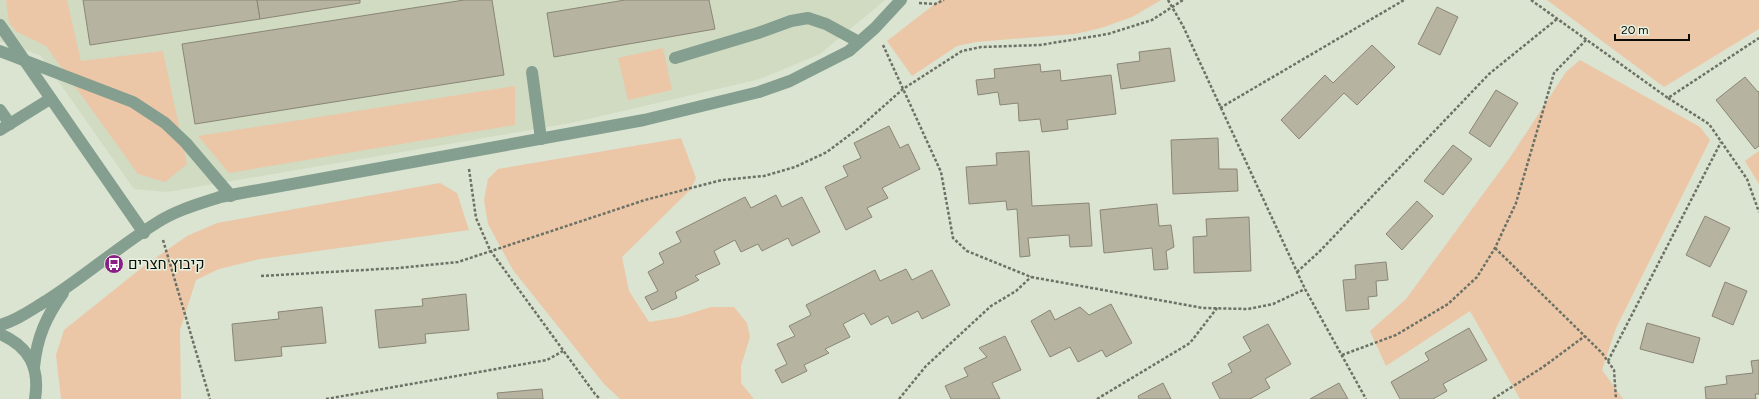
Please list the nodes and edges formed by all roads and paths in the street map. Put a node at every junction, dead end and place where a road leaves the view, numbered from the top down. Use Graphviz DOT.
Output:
graph roads {
  1 [pos="944,0"];
  2 [pos="1168,0"];
  3 [pos="1183,0"];
  4 [pos="1404,0"];
  5 [pos="1531,0"];
  6 [pos="906,1"];
  7 [pos="1172,7"];
  8 [pos="1557,19"];
  9 [pos="0,25"];
  10 [pos="875,28"];
  11 [pos="1759,38"];
  12 [pos="1586,40"];
  13 [pos="859,42"];
  14 [pos="0,51"];
  15 [pos="675,58"];
  16 [pos="22,59"];
  17 [pos="532,72"];
  18 [pos="903,89"];
  19 [pos="1668,98"];
  20 [pos="50,99"];
  21 [pos="1220,108"];
  22 [pos="0,110"];
  23 [pos="5,127"];
  24 [pos="542,140"];
  25 [pos="1721,142"];
  26 [pos="466,153"];
  27 [pos="231,196"];
  28 [pos="1759,212"];
  29 [pos="158,222"];
  30 [pos="144,233"];
  31 [pos="1495,248"];
  32 [pos="490,250"];
  33 [pos="1297,272"];
  34 [pos="261,276"];
  35 [pos="1031,277"];
  36 [pos="67,287"];
  37 [pos="1305,289"];
  38 [pos="1217,308"];
  39 [pos="0,325"];
  40 [pos="0,334"];
  41 [pos="1585,336"];
  42 [pos="563,351"];
  43 [pos="1342,355"];
  44 [pos="1608,361"];
  45 [pos="34,367"];
  46 [pos="35,399"];
  47 [pos="210,399"];
  48 [pos="326,399"];
  49 [pos="600,399"];
  50 [pos="899,399"];
  51 [pos="1097,399"];
  52 [pos="1366,399"];
  53 [pos="1493,399"];
  54 [pos="1616,399"];
  1 -- 6 [label="path"];
  2 -- 7 [label="path"];
  3 -- 7 [label="path"];
  4 -- 21 [label="path"];
  5 -- 8 [label="path"];
  6 -- 10 [label="street"];
  7 -- 18 [label="path"];
  7 -- 21 [label="path"];
  8 -- 12 [label="path"];
  8 -- 33 [label="path"];
  9 -- 16 [label="street"];
  10 -- 13 [label="street"];
  10 -- 18 [label="path"];
  11 -- 19 [label="path"];
  12 -- 19 [label="path"];
  12 -- 31 [label="path"];
  13 -- 15 [label="street"];
  13 -- 24 [label="street"];
  14 -- 16 [label="street"];
  16 -- 20 [label="street"];
  16 -- 27 [label="street"];
  17 -- 24 [label="street"];
  18 -- 32 [label="path"];
  18 -- 35 [label="path"];
  19 -- 25 [label="path"];
  20 -- 23 [label="street"];
  20 -- 30 [label="street"];
  21 -- 33 [label="path"];
  22 -- 23 [label="street"];
  24 -- 26 [label="street"];
  25 -- 28 [label="path"];
  25 -- 44 [label="path"];
  26 -- 27 [label="street"];
  26 -- 32 [label="path"];
  27 -- 29 [label="street"];
  29 -- 30 [label="street"];
  29 -- 47 [label="path"];
  30 -- 36 [label="street"];
  31 -- 41 [label="path"];
  31 -- 43 [label="path"];
  32 -- 34 [label="path"];
  32 -- 42 [label="path"];
  33 -- 37 [label="path"];
  35 -- 38 [label="path"];
  35 -- 50 [label="path"];
  36 -- 39 [label="street"];
  36 -- 45 [label="street"];
  37 -- 38 [label="path"];
  37 -- 43 [label="path"];
  38 -- 51 [label="path"];
  40 -- 45 [label="street"];
  41 -- 44 [label="path"];
  41 -- 53 [label="path"];
  42 -- 48 [label="path"];
  42 -- 49 [label="path"];
  43 -- 52 [label="path"];
  44 -- 54 [label="path"];
  45 -- 46 [label="street"];
}
